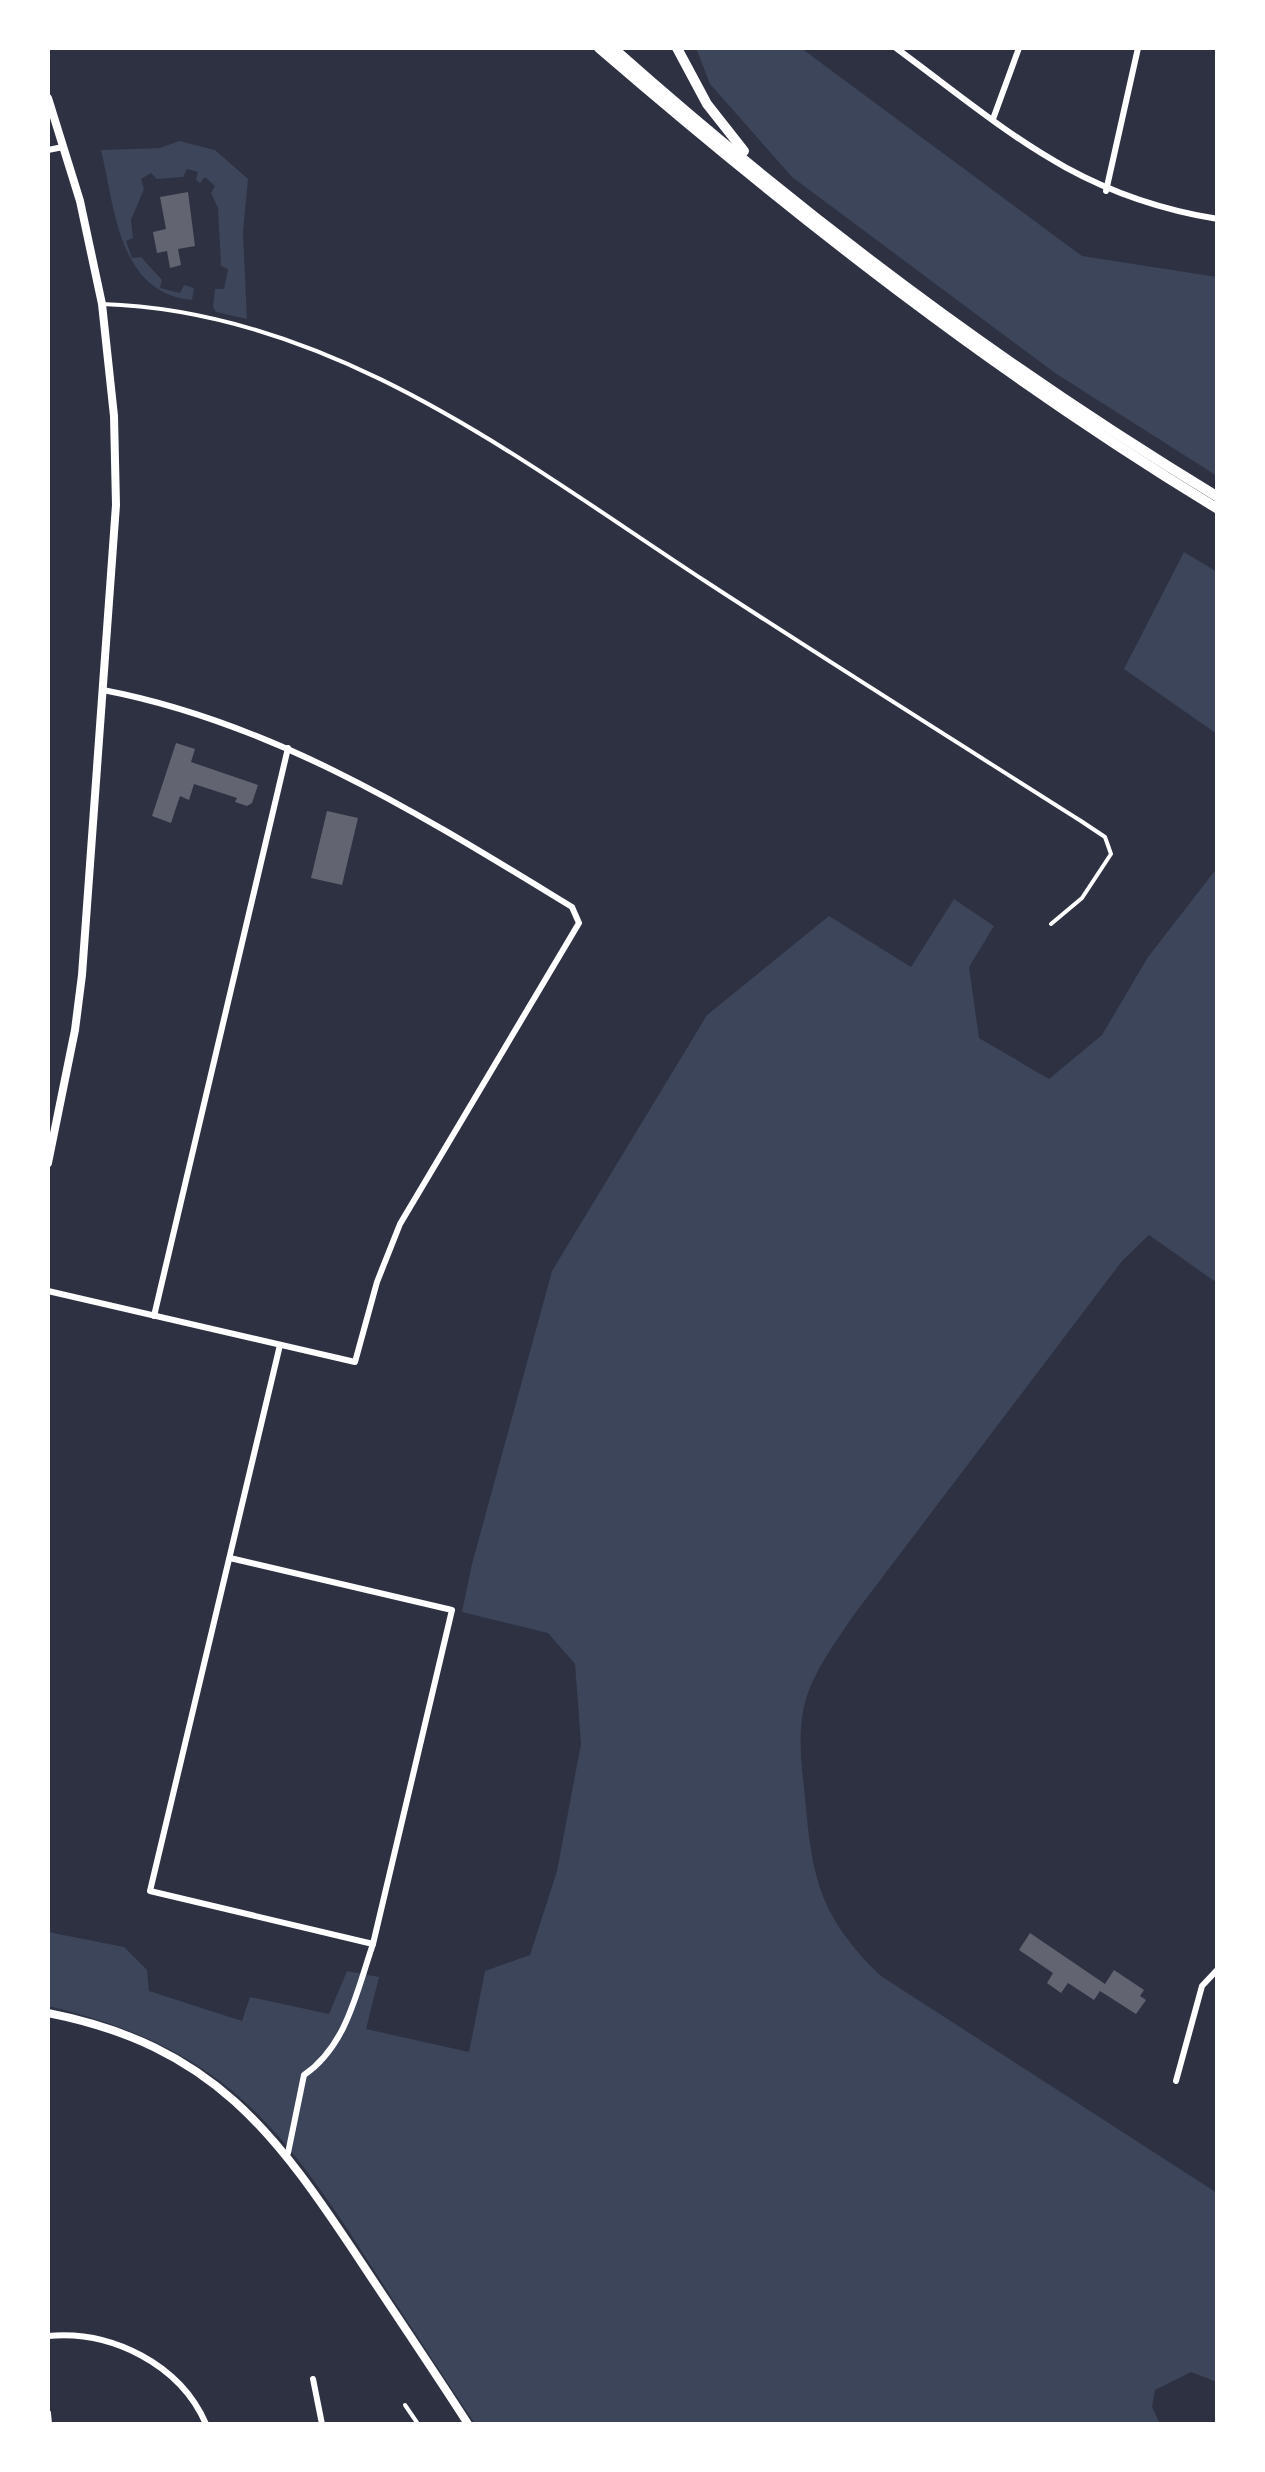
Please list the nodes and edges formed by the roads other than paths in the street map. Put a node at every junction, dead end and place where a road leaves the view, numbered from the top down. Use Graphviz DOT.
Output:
graph roads {
  1 [pos="599,48"];
  2 [pos="613,48"];
  3 [pos="676,48"];
  4 [pos="897,48"];
  5 [pos="1019,48"];
  6 [pos="1138,48"];
  7 [pos="48,90"];
  8 [pos="48,98"];
  9 [pos="52,111"];
  10 [pos="993,119"];
  11 [pos="64,147"];
  12 [pos="48,150"];
  13 [pos="768,177"];
  14 [pos="1106,191"];
  15 [pos="1218,219"];
  16 [pos="102,304"];
  17 [pos="1218,496"];
  18 [pos="1218,509"];
  19 [pos="103,690"];
  20 [pos="288,748"];
  21 [pos="1051,924"];
  22 [pos="48,1164"];
  23 [pos="48,1292"];
  24 [pos="154,1316"];
  25 [pos="280,1345"];
  26 [pos="230,1558"];
  27 [pos="374,1944"];
  28 [pos="1218,1969"];
  29 [pos="48,2012"];
  30 [pos="1176,2081"];
  31 [pos="288,2153"];
  32 [pos="48,2336"];
  33 [pos="313,2379"];
  34 [pos="405,2405"];
  35 [pos="48,2413"];
  36 [pos="49,2424"];
  37 [pos="206,2424"];
  38 [pos="322,2424"];
  39 [pos="418,2424"];
  40 [pos="468,2424"];
  1 -- 18 [label="highway"];
  2 -- 13 [label="highway"];
  3 -- 13 [label="highway"];
  4 -- 10 [label="street"];
  5 -- 10 [label="street"];
  6 -- 14 [label="street"];
  7 -- 9 [label="street"];
  8 -- 9 [label="street"];
  9 -- 11 [label="street"];
  10 -- 14 [label="street"];
  11 -- 12 [label="street"];
  11 -- 16 [label="street"];
  13 -- 17 [label="highway"];
  14 -- 15 [label="street"];
  16 -- 19 [label="street"];
  16 -- 21 [label="lane"];
  19 -- 20 [label="street"];
  19 -- 22 [label="street"];
  20 -- 24 [label="street"];
  20 -- 25 [label="street"];
  23 -- 24 [label="street"];
  24 -- 25 [label="street"];
  25 -- 26 [label="street"];
  26 -- 27 [label="street"];
  26 -- 27 [label="street"];
  27 -- 31 [label="street"];
  28 -- 30 [label="street"];
  29 -- 31 [label="street"];
  31 -- 40 [label="street"];
  32 -- 37 [label="street"];
  33 -- 38 [label="street"];
  34 -- 39 [label="lane"];
  35 -- 36 [label="street"];
}
